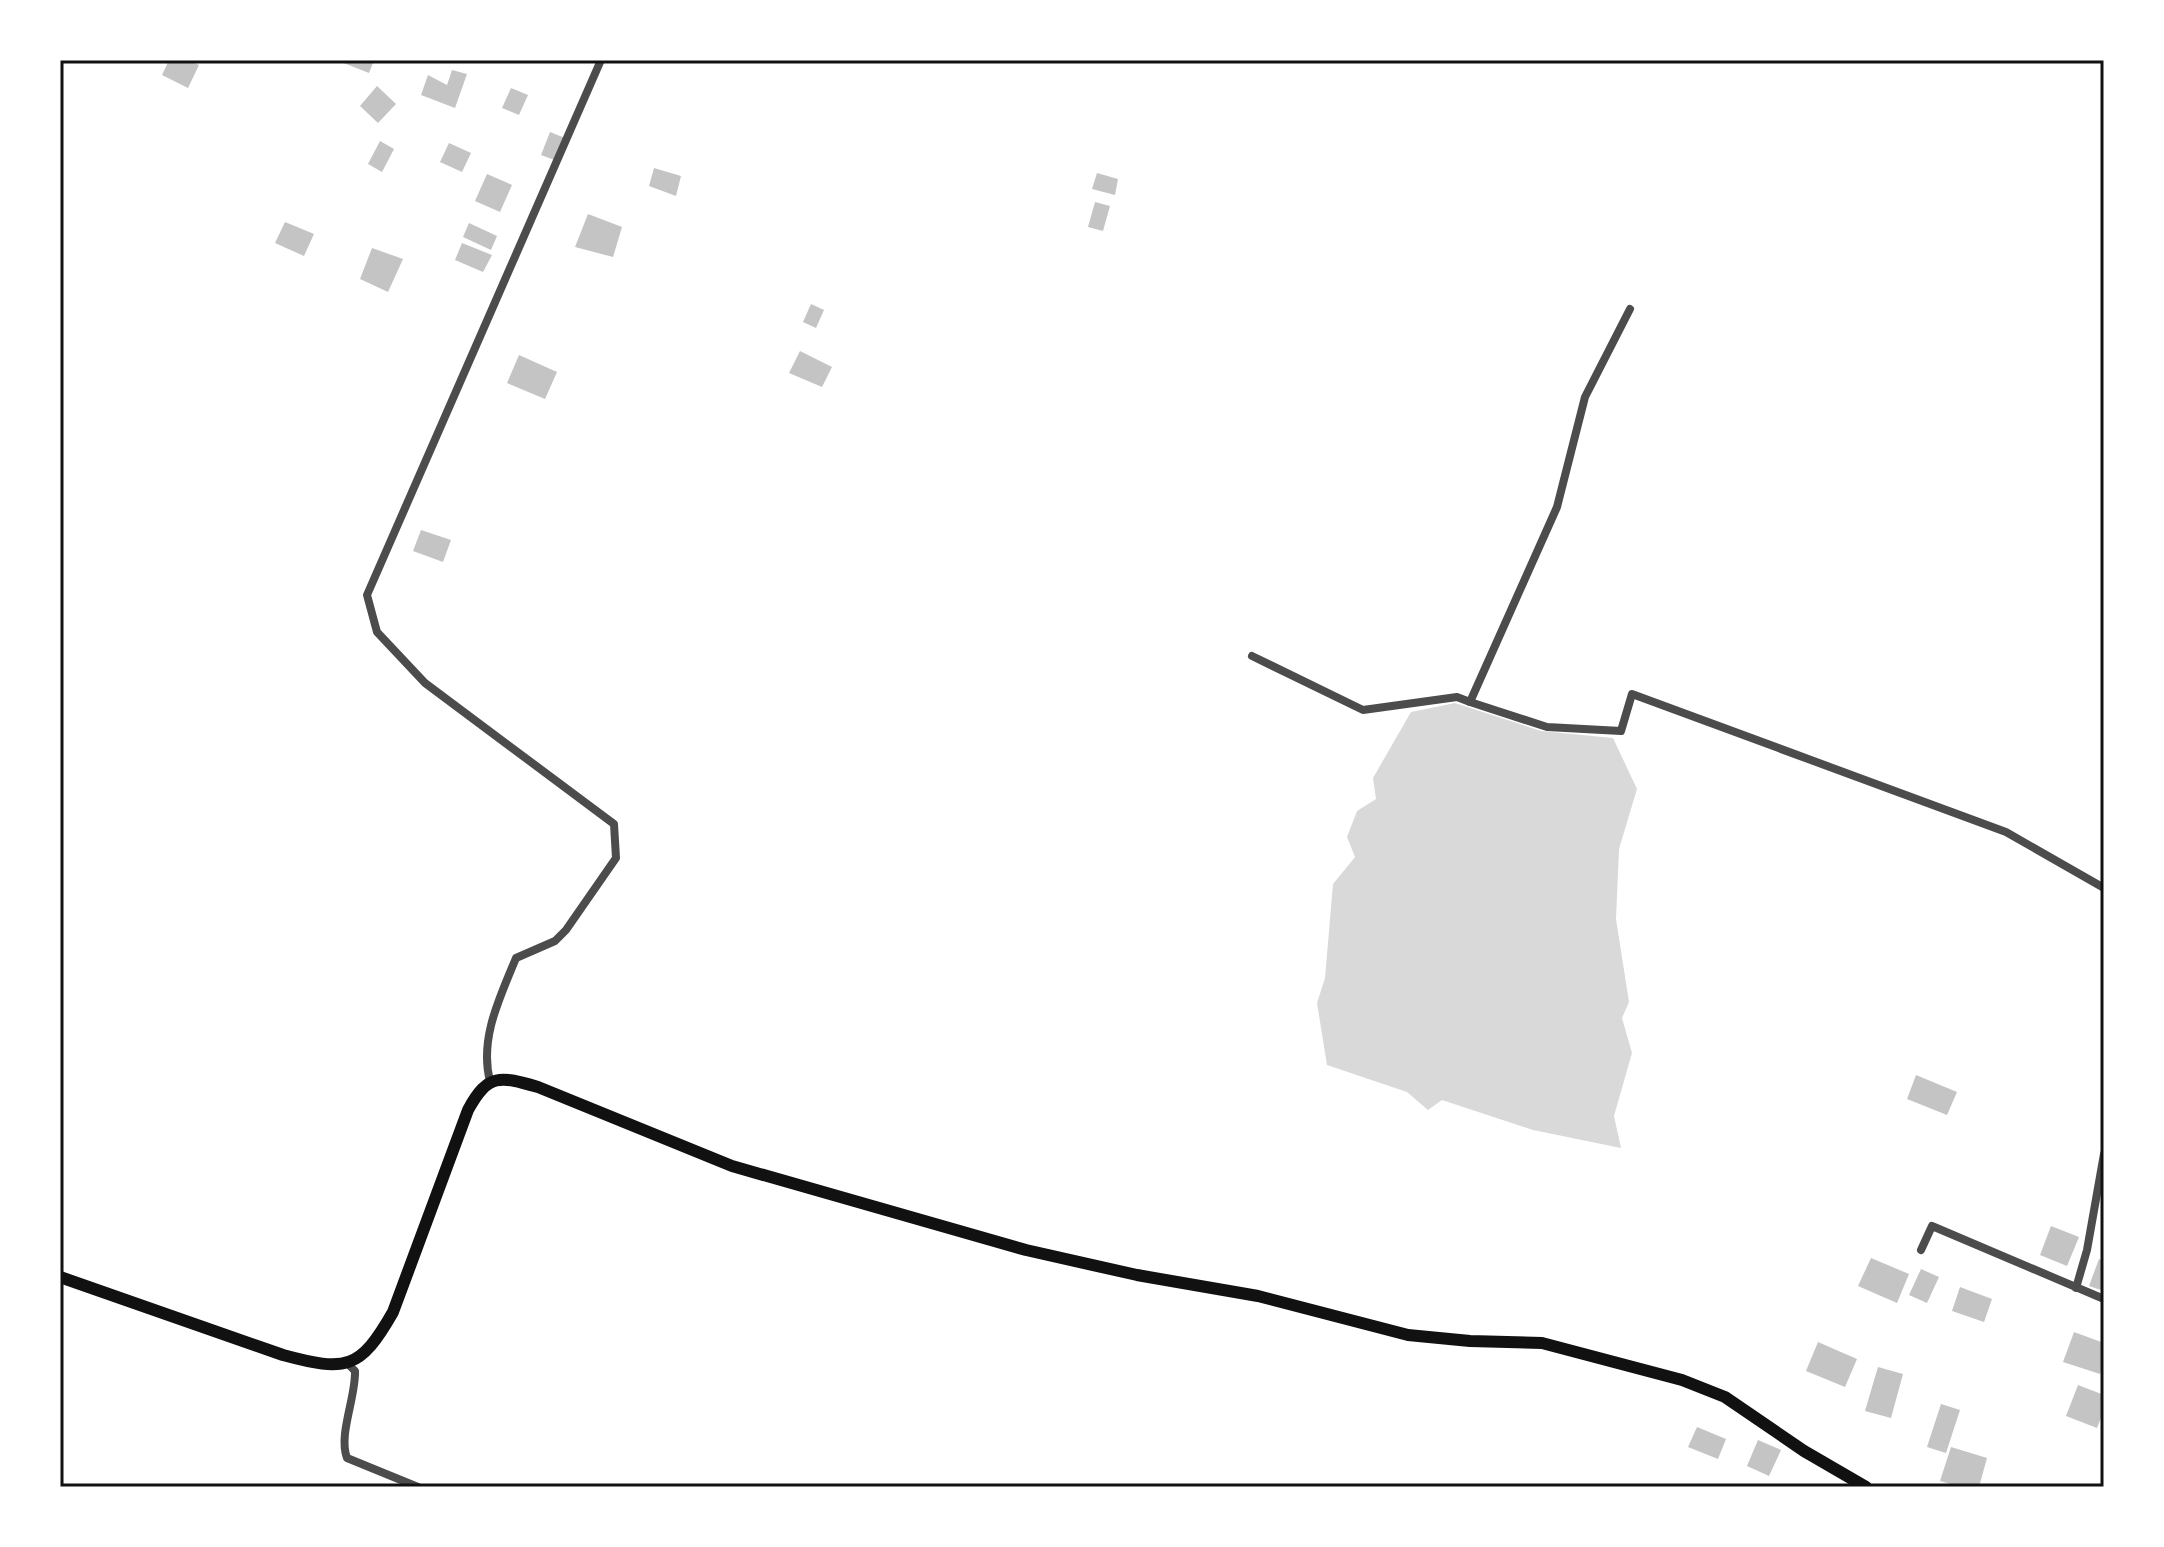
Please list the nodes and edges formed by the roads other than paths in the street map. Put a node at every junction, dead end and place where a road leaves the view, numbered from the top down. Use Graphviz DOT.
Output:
graph roads {
  1 [pos="601,60"];
  2 [pos="1630,309"];
  3 [pos="1252,656"];
  4 [pos="1470,702"];
  5 [pos="2104,888"];
  6 [pos="490,1081"];
  7 [pos="2104,1154"];
  8 [pos="1921,1250"];
  9 [pos="60,1277"];
  10 [pos="2076,1288"];
  11 [pos="2104,1299"];
  12 [pos="348,1364"];
  13 [pos="418,1487"];
  14 [pos="1866,1487"];
  1 -- 6 [label="street"];
  2 -- 4 [label="street"];
  3 -- 4 [label="street"];
  4 -- 5 [label="street"];
  6 -- 12 [label="main road"];
  6 -- 14 [label="main road"];
  7 -- 10 [label="street"];
  8 -- 10 [label="street"];
  9 -- 12 [label="main road"];
  10 -- 11 [label="street"];
  12 -- 13 [label="street"];
}
